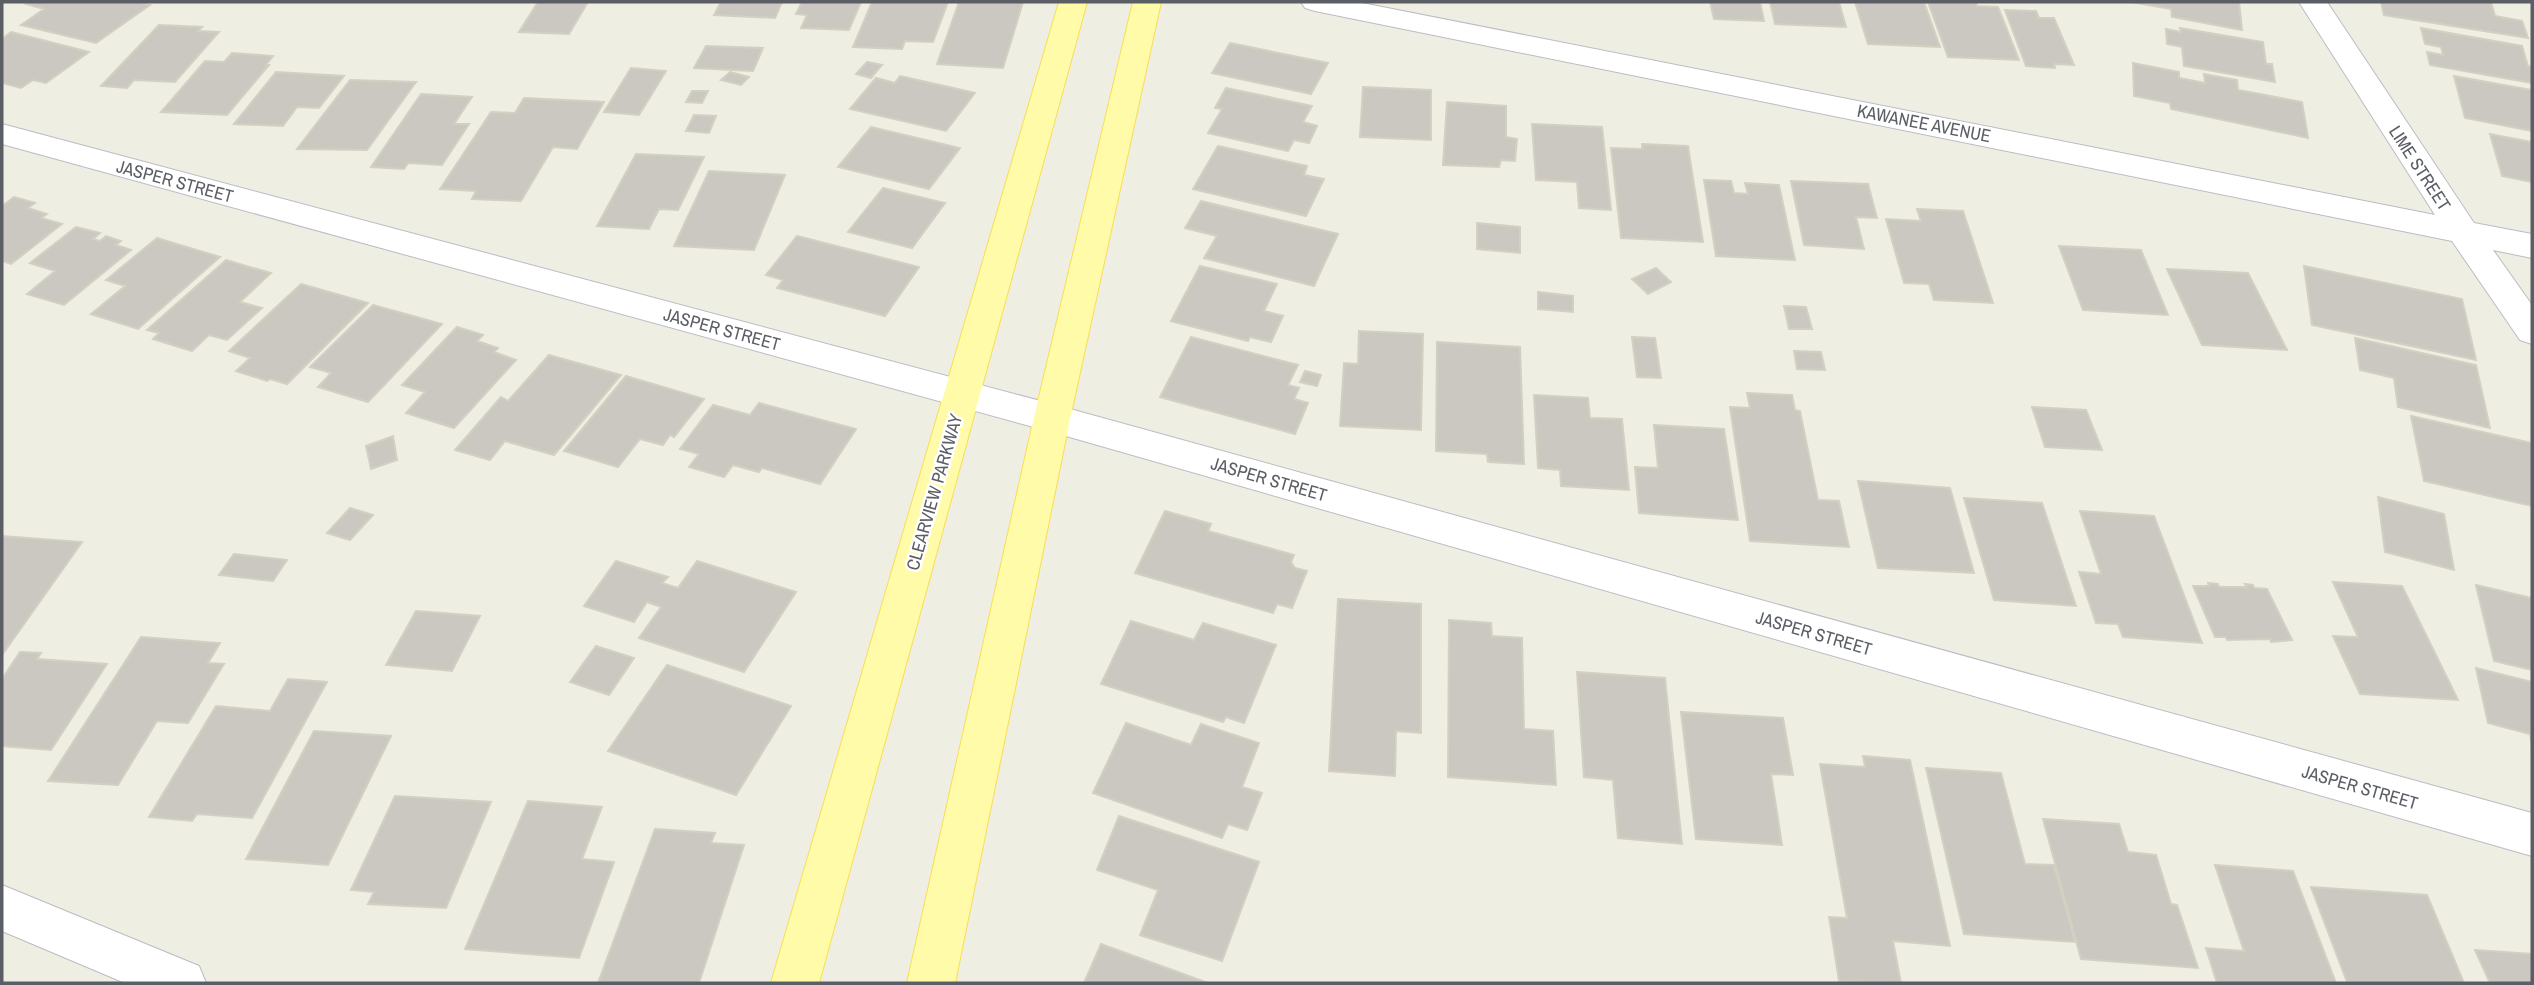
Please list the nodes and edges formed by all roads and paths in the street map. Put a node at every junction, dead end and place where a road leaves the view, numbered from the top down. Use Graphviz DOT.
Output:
graph roads {
  1 [pos="1073,2"];
  2 [pos="1147,2"];
  3 [pos="1315,2"];
  4 [pos="2313,2"];
  5 [pos="2,134"];
  6 [pos="2462,231"];
  7 [pos="2532,246"];
  8 [pos="2532,331"];
  9 [pos="962,394"];
  10 [pos="1052,418"];
  11 [pos="2532,835"];
  12 [pos="2,908"];
  13 [pos="183,983"];
  14 [pos="795,983"];
  15 [pos="932,983"];
  1 -- 9 [label="main road, CLEARVIEW PARKWAY"];
  2 -- 10 [label="main road"];
  3 -- 6 [label="street, KAWANEE AVENUE"];
  4 -- 6 [label="street, LIME STREET"];
  5 -- 9 [label="street, JASPER STREET"];
  6 -- 7 [label="street, KAWANEE AVENUE"];
  6 -- 8 [label="street, LIME STREET"];
  9 -- 10 [label="street, JASPER STREET"];
  9 -- 14 [label="main road, CLEARVIEW PARKWAY"];
  10 -- 11 [label="street, JASPER STREET"];
  10 -- 15 [label="main road"];
  12 -- 13 [label="street"];
}
